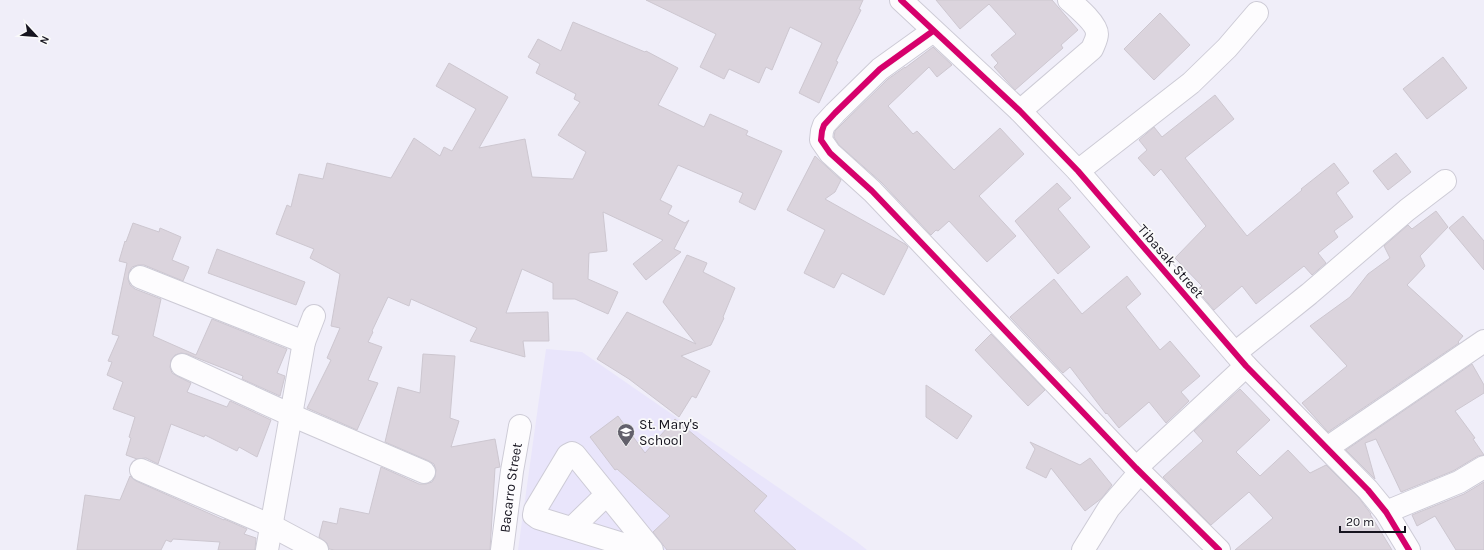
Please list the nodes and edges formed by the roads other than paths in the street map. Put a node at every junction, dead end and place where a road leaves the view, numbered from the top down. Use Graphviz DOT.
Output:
graph roads {
  1 [pos="901,0"];
  2 [pos="1069,0"];
  3 [pos="1257,13"];
  4 [pos="933,31"];
  5 [pos="1020,111"];
  6 [pos="1078,171"];
  7 [pos="1445,181"];
  8 [pos="140,277"];
  9 [pos="314,316"];
  10 [pos="1484,341"];
  11 [pos="304,342"];
  12 [pos="1240,359"];
  13 [pos="182,365"];
  14 [pos="291,416"];
  15 [pos="520,426"];
  16 [pos="1327,448"];
  17 [pos="1484,467"];
  18 [pos="1139,469"];
  19 [pos="141,470"];
  20 [pos="424,472"];
  21 [pos="606,495"];
  22 [pos="1386,512"];
  23 [pos="272,526"];
  24 [pos="572,528"];
  25 [pos="267,550"];
  26 [pos="317,550"];
  27 [pos="502,550"];
  28 [pos="642,550"];
  29 [pos="652,550"];
  30 [pos="1083,550"];
  31 [pos="1219,550"];
  32 [pos="1409,550"];
  1 -- 4 [label="street, Tibasak Street"];
  2 -- 5 [label="street"];
  3 -- 6 [label="street"];
  4 -- 5 [label="street, Tibasak Street"];
  4 -- 18 [label="street"];
  5 -- 6 [label="street, Tibasak Street"];
  6 -- 12 [label="street, Tibasak Street"];
  7 -- 12 [label="street"];
  8 -- 11 [label="street"];
  9 -- 11 [label="street"];
  10 -- 16 [label="street"];
  11 -- 14 [label="street"];
  12 -- 16 [label="street, Tibasak Street"];
  12 -- 18 [label="street"];
  13 -- 14 [label="street"];
  14 -- 20 [label="street"];
  14 -- 23 [label="street"];
  15 -- 27 [label="street, Bacarro Street"];
  16 -- 22 [label="street, Tibasak Street"];
  17 -- 22 [label="street"];
  18 -- 30 [label="street"];
  18 -- 31 [label="street"];
  19 -- 23 [label="street"];
  21 -- 24 [label="street"];
  21 -- 24 [label="street"];
  21 -- 29 [label="street"];
  22 -- 32 [label="street, Tibasak Street"];
  23 -- 25 [label="street"];
  23 -- 26 [label="street"];
  24 -- 28 [label="street"];
}
